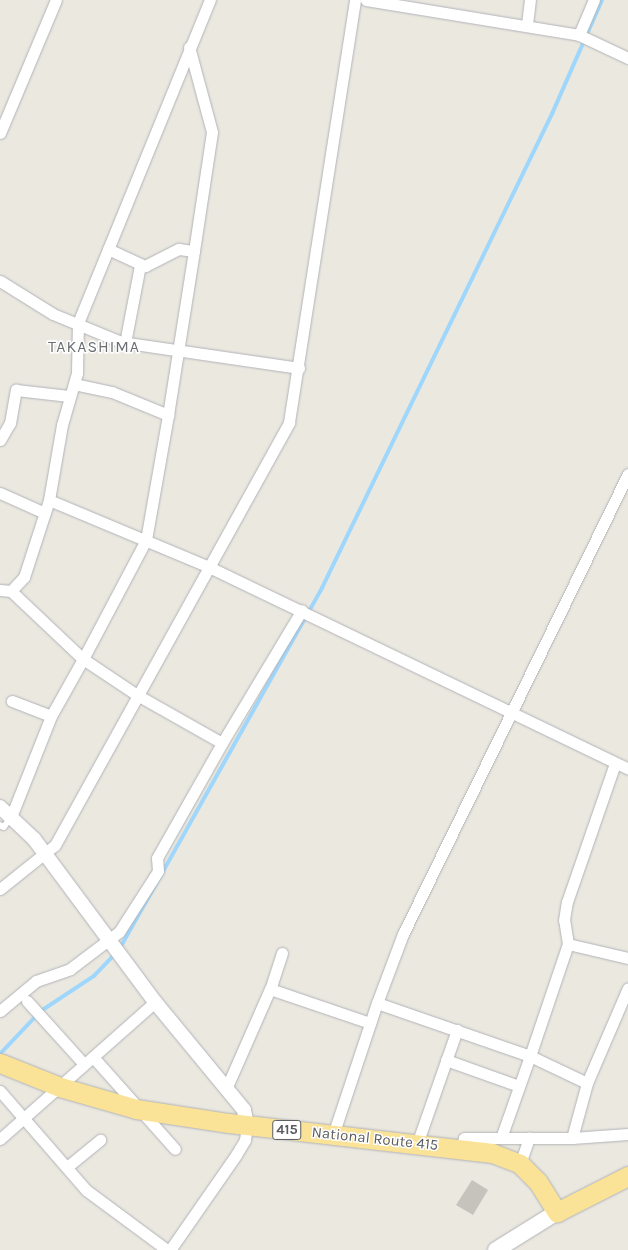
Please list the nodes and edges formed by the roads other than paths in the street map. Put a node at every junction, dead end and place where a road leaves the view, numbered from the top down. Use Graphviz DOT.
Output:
graph roads {
  1 [pos="56,0"];
  2 [pos="210,0"];
  3 [pos="355,0"];
  4 [pos="366,0"];
  5 [pos="530,0"];
  6 [pos="594,0"];
  7 [pos="527,24"];
  8 [pos="580,35"];
  9 [pos="189,47"];
  10 [pos="628,58"];
  11 [pos="0,133"];
  12 [pos="108,249"];
  13 [pos="194,251"];
  14 [pos="140,265"];
  15 [pos="0,281"];
  16 [pos="78,323"];
  17 [pos="126,342"];
  18 [pos="176,351"];
  19 [pos="299,368"];
  20 [pos="74,384"];
  21 [pos="69,396"];
  22 [pos="168,415"];
  23 [pos="0,440"];
  24 [pos="628,474"];
  25 [pos="0,493"];
  26 [pos="49,500"];
  27 [pos="45,513"];
  28 [pos="146,540"];
  29 [pos="210,567"];
  30 [pos="6,590"];
  31 [pos="302,610"];
  32 [pos="83,659"];
  33 [pos="137,695"];
  34 [pos="12,701"];
  35 [pos="510,715"];
  36 [pos="51,716"];
  37 [pos="222,743"];
  38 [pos="615,763"];
  39 [pos="628,769"];
  40 [pos="0,807"];
  41 [pos="5,821"];
  42 [pos="45,855"];
  43 [pos="0,889"];
  44 [pos="107,940"];
  45 [pos="568,944"];
  46 [pos="282,953"];
  47 [pos="628,958"];
  48 [pos="628,988"];
  49 [pos="270,989"];
  50 [pos="27,1001"];
  51 [pos="155,1002"];
  52 [pos="377,1003"];
  53 [pos="0,1011"];
  54 [pos="370,1023"];
  55 [pos="457,1030"];
  56 [pos="530,1056"];
  57 [pos="446,1060"];
  58 [pos="89,1061"];
  59 [pos="0,1063"];
  60 [pos="587,1082"];
  61 [pos="519,1086"];
  62 [pos="60,1087"];
  63 [pos="226,1089"];
  64 [pos="0,1091"];
  65 [pos="136,1109"];
  66 [pos="25,1117"];
  67 [pos="247,1125"];
  68 [pos="628,1134"];
  69 [pos="333,1135"];
  70 [pos="501,1138"];
  71 [pos="529,1138"];
  72 [pos="572,1138"];
  73 [pos="0,1139"];
  74 [pos="100,1140"];
  75 [pos="417,1144"];
  76 [pos="461,1148"];
  77 [pos="175,1149"];
  78 [pos="520,1164"];
  79 [pos="67,1167"];
  80 [pos="628,1176"];
  81 [pos="557,1212"];
  82 [pos="169,1250"];
  83 [pos="496,1250"];
  1 -- 11 [label="street"];
  2 -- 9 [label="street"];
  3 -- 19 [label="street"];
  4 -- 7 [label="street"];
  5 -- 7 [label="street"];
  6 -- 8 [label="street"];
  7 -- 8 [label="street"];
  8 -- 10 [label="street"];
  9 -- 12 [label="street"];
  9 -- 13 [label="street"];
  12 -- 14 [label="street"];
  12 -- 16 [label="street"];
  13 -- 14 [label="street"];
  13 -- 18 [label="street"];
  14 -- 17 [label="street"];
  15 -- 16 [label="street"];
  16 -- 17 [label="street"];
  16 -- 20 [label="street"];
  17 -- 18 [label="street"];
  18 -- 19 [label="street"];
  18 -- 22 [label="street"];
  19 -- 29 [label="street"];
  20 -- 21 [label="street"];
  20 -- 22 [label="street"];
  21 -- 23 [label="street"];
  21 -- 26 [label="street"];
  22 -- 28 [label="street"];
  24 -- 35 [label="street"];
  25 -- 27 [label="street"];
  26 -- 27 [label="street"];
  26 -- 28 [label="street"];
  27 -- 30 [label="street"];
  28 -- 29 [label="street"];
  28 -- 32 [label="street"];
  29 -- 31 [label="street"];
  29 -- 33 [label="street"];
  30 -- 32 [label="street"];
  31 -- 35 [label="street"];
  31 -- 37 [label="street"];
  32 -- 33 [label="street"];
  32 -- 36 [label="street"];
  33 -- 37 [label="street"];
  33 -- 42 [label="street"];
  34 -- 36 [label="street"];
  35 -- 38 [label="street"];
  35 -- 52 [label="street"];
  36 -- 41 [label="street"];
  37 -- 44 [label="street"];
  38 -- 39 [label="street"];
  38 -- 45 [label="street"];
  40 -- 41 [label="street"];
  41 -- 42 [label="street"];
  42 -- 43 [label="street"];
  42 -- 44 [label="street"];
  44 -- 51 [label="street"];
  44 -- 53 [label="street"];
  45 -- 47 [label="street"];
  45 -- 56 [label="street"];
  46 -- 49 [label="street"];
  48 -- 60 [label="street"];
  49 -- 54 [label="street"];
  49 -- 63 [label="street"];
  50 -- 58 [label="street"];
  51 -- 58 [label="street"];
  51 -- 63 [label="street"];
  52 -- 54 [label="street"];
  52 -- 55 [label="street"];
  54 -- 69 [label="street"];
  55 -- 56 [label="street"];
  55 -- 57 [label="street"];
  56 -- 60 [label="street"];
  56 -- 61 [label="street"];
  57 -- 61 [label="street"];
  57 -- 75 [label="street"];
  58 -- 62 [label="street"];
  58 -- 65 [label="street"];
  59 -- 62 [label="highway, National Route 415 / 415"];
  60 -- 72 [label="street"];
  61 -- 70 [label="street"];
  62 -- 65 [label="highway, National Route 415 / 415"];
  62 -- 66 [label="street"];
  63 -- 67 [label="street"];
  64 -- 66 [label="street"];
  65 -- 67 [label="highway, National Route 415 / 415"];
  65 -- 77 [label="street"];
  66 -- 73 [label="street"];
  66 -- 79 [label="street"];
  67 -- 69 [label="highway, National Route 415 / 415"];
  67 -- 82 [label="street"];
  68 -- 72 [label="street"];
  69 -- 75 [label="highway, National Route 415 / 415"];
  70 -- 71 [label="street"];
  70 -- 76 [label="street"];
  71 -- 72 [label="street"];
  71 -- 78 [label="street"];
  74 -- 79 [label="street"];
  75 -- 76 [label="highway, National Route 415 / 415"];
  76 -- 78 [label="highway, National Route 415 / 415"];
  78 -- 81 [label="highway, National Route 415 / 415"];
  79 -- 82 [label="street"];
  80 -- 81 [label="highway"];
  81 -- 83 [label="main road"];
}
